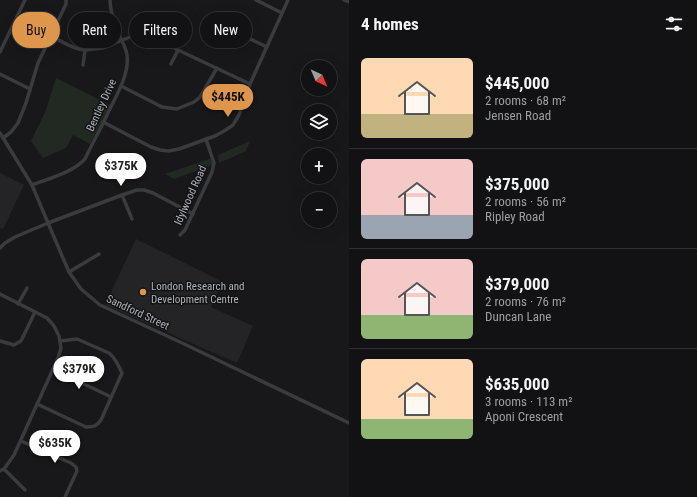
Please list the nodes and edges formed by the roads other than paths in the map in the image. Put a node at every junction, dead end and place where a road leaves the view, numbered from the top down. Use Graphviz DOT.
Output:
graph roads {
  1 [pos="24,0"];
  2 [pos="66,0"];
  3 [pos="110,0"];
  4 [pos="256,0"];
  5 [pos="288,0"];
  6 [pos="344,0"];
  7 [pos="349,2"];
  8 [pos="282,13"];
  9 [pos="60,17"];
  10 [pos="60,40"];
  11 [pos="122,40"];
  12 [pos="252,40"];
  13 [pos="267,47"];
  14 [pos="45,48"];
  15 [pos="85,50"];
  16 [pos="178,50"];
  17 [pos="0,52"];
  18 [pos="171,64"];
  19 [pos="83,65"];
  20 [pos="217,68"];
  21 [pos="0,74"];
  22 [pos="250,84"];
  23 [pos="121,86"];
  24 [pos="30,89"];
  25 [pos="103,122"];
  26 [pos="0,133"];
  27 [pos="3,138"];
  28 [pos="206,139"];
  29 [pos="32,184"];
  30 [pos="122,195"];
  31 [pos="193,214"];
  32 [pos="132,219"];
  33 [pos="48,223"];
  34 [pos="180,235"];
  35 [pos="0,248"];
  36 [pos="99,254"];
  37 [pos="69,272"];
  38 [pos="27,288"];
  39 [pos="0,294"];
  40 [pos="18,304"];
  41 [pos="35,312"];
  42 [pos="0,341"];
  43 [pos="60,341"];
  44 [pos="53,369"];
  45 [pos="111,397"];
  46 [pos="37,404"];
  47 [pos="349,423"];
  48 [pos="21,440"];
  49 [pos="4,469"];
  50 [pos="0,471"];
  51 [pos="24,490"];
  52 [pos="65,497"];
  1 -- 17 [label="street"];
  2 -- 9 [label="street"];
  3 -- 11 [label="street, Bentley Drive"];
  4 -- 8 [label="street"];
  5 -- 8 [label="street"];
  6 -- 7 [label="street"];
  8 -- 13 [label="street"];
  10 -- 15 [label="street"];
  11 -- 15 [label="street"];
  11 -- 16 [label="street"];
  11 -- 23 [label="street, Bentley Drive"];
  12 -- 13 [label="street"];
  13 -- 22 [label="street"];
  14 -- 24 [label="street"];
  15 -- 19 [label="street"];
  16 -- 18 [label="street"];
  16 -- 20 [label="street"];
  20 -- 22 [label="street"];
  20 -- 23 [label="street"];
  21 -- 24 [label="street"];
  22 -- 28 [label="street"];
  23 -- 25 [label="street, Bentley Drive"];
  24 -- 27 [label="street"];
  25 -- 28 [label="street"];
  25 -- 29 [label="street, Bentley Drive"];
  26 -- 27 [label="street, Sandford Street"];
  27 -- 29 [label="street, Sandford Street"];
  28 -- 31 [label="street, Idylwood Road"];
  29 -- 33 [label="street, Sandford Street"];
  30 -- 31 [label="street"];
  30 -- 32 [label="street"];
  30 -- 33 [label="street"];
  31 -- 34 [label="street, Idylwood Road"];
  33 -- 35 [label="street"];
  33 -- 37 [label="street, Sandford Street"];
  36 -- 37 [label="street"];
  37 -- 47 [label="street, Sandford Street"];
  38 -- 40 [label="street"];
  39 -- 40 [label="street"];
  40 -- 41 [label="street"];
  41 -- 42 [label="street"];
  41 -- 43 [label="street"];
  43 -- 44 [label="street"];
  43 -- 45 [label="street"];
  44 -- 45 [label="street"];
  44 -- 46 [label="street"];
  45 -- 46 [label="street"];
  46 -- 48 [label="street"];
  48 -- 49 [label="street"];
  48 -- 52 [label="street"];
  49 -- 50 [label="street"];
  49 -- 51 [label="street"];
}
